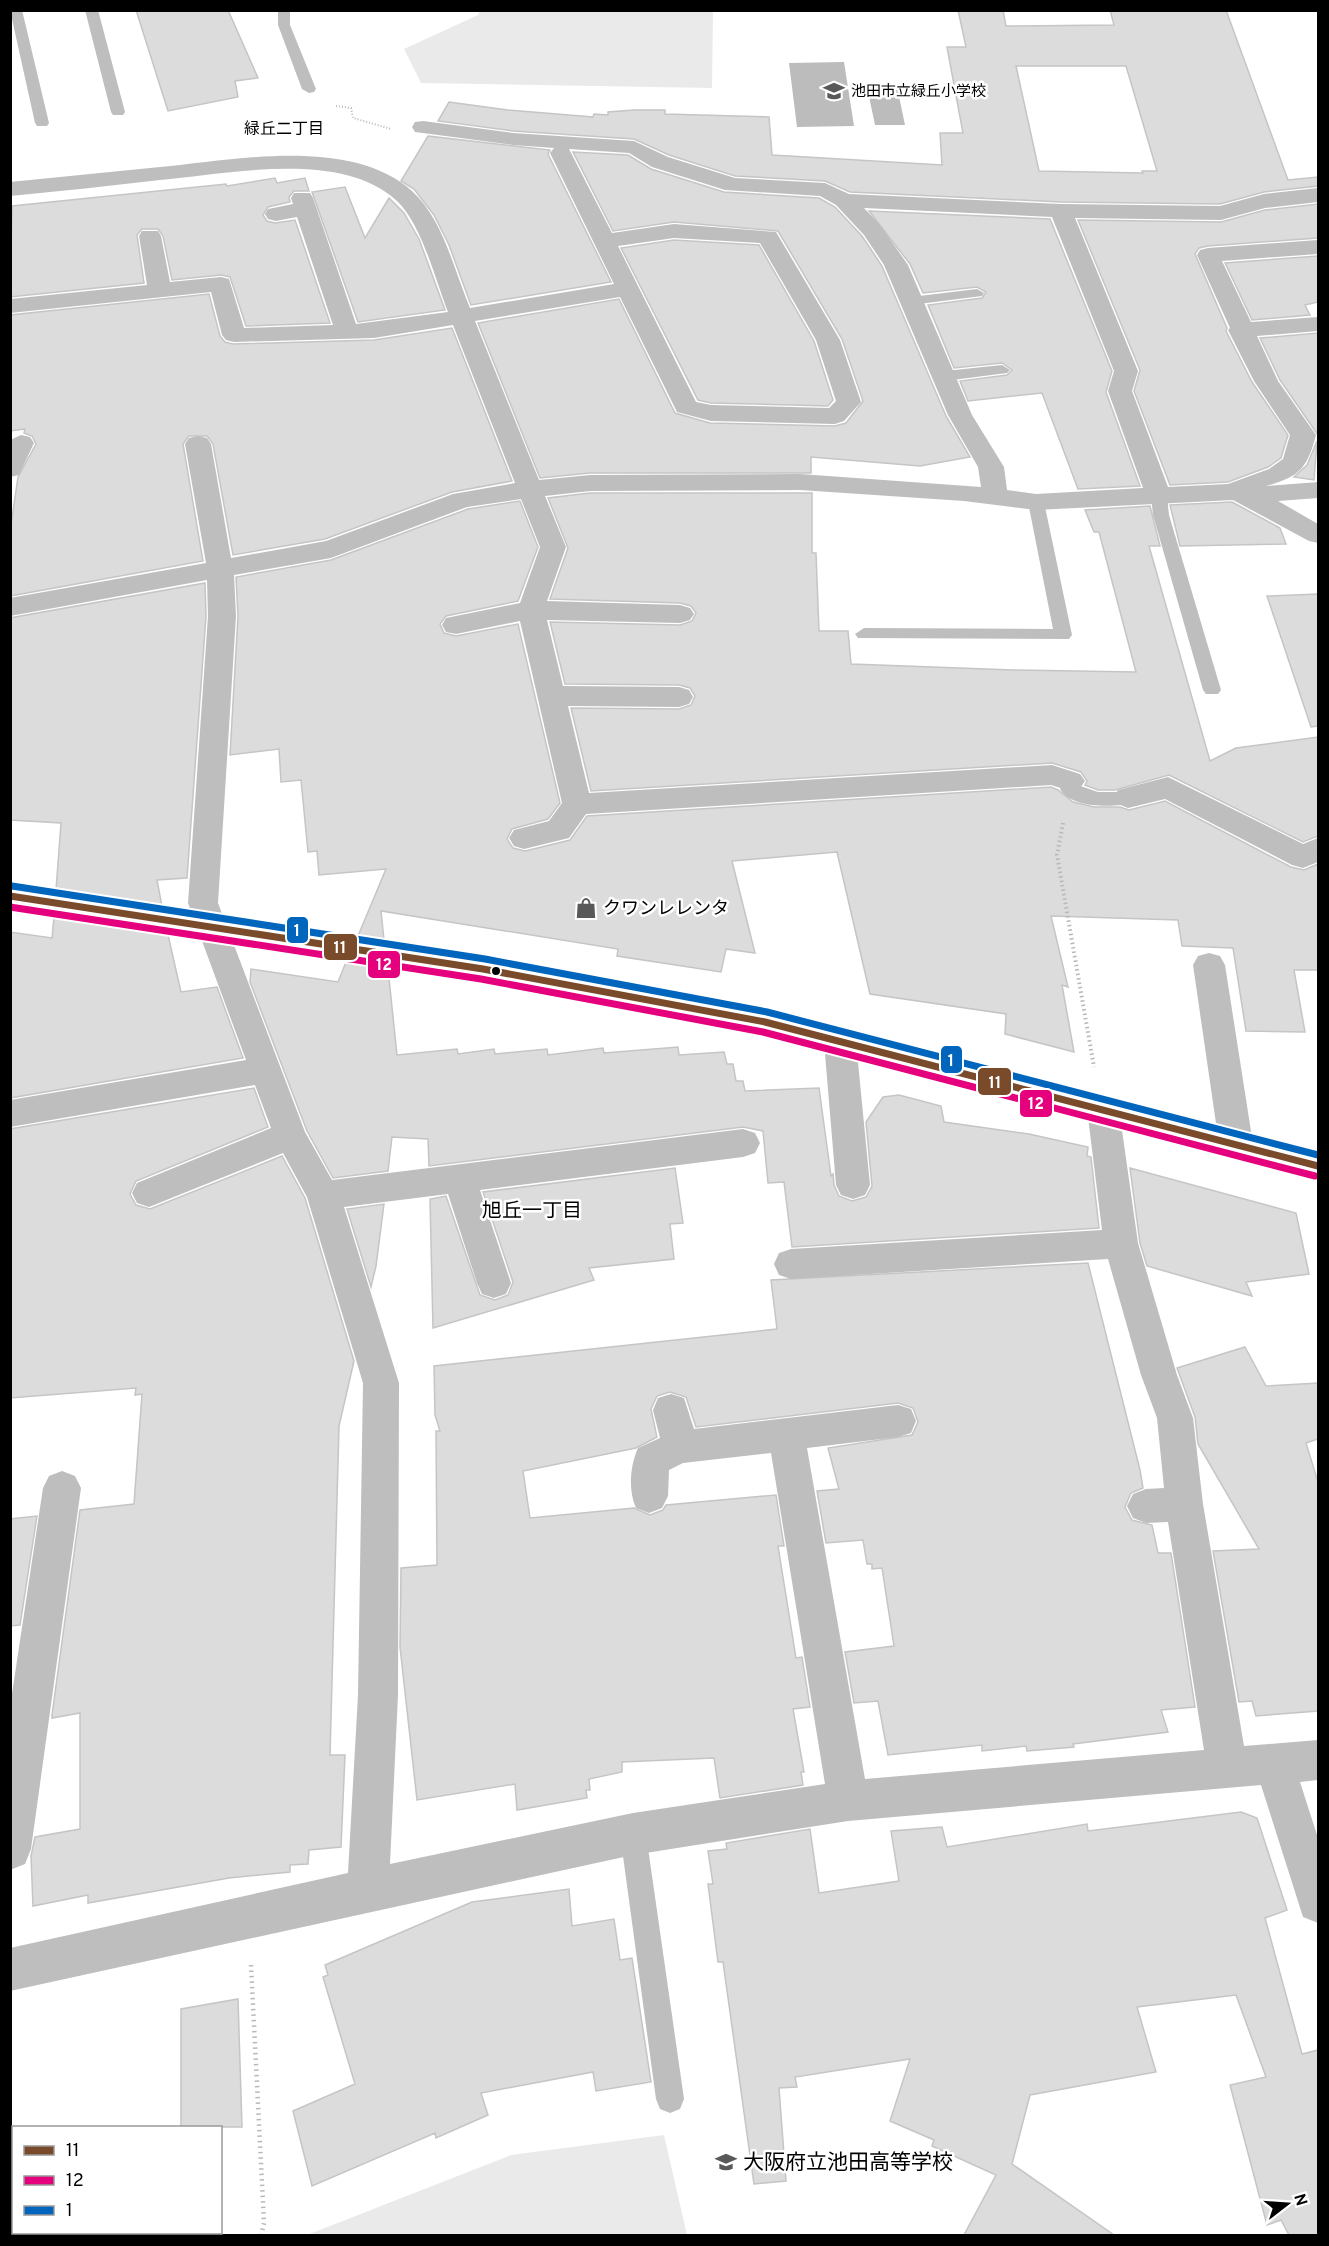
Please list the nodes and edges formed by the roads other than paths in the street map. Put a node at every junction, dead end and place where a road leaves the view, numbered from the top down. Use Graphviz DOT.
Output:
graph roads {
  1 [pos="15,10"];
  2 [pos="91,10"];
  3 [pos="284,10"];
  4 [pos="309,89"];
  5 [pos="118,112"];
  6 [pos="42,123"];
  7 [pos="423,127"];
  8 [pos="561,153"];
  9 [pos="10,189"];
  10 [pos="1318,195"];
  11 [pos="844,200"];
  12 [pos="1061,211"];
  13 [pos="276,214"];
  14 [pos="150,236"];
  15 [pos="604,241"];
  16 [pos="1318,247"];
  17 [pos="628,289"];
  18 [pos="160,290"];
  19 [pos="977,293"];
  20 [pos="911,301"];
  21 [pos="10,306"];
  22 [pos="460,317"];
  23 [pos="1318,324"];
  24 [pos="1240,330"];
  25 [pos="347,332"];
  26 [pos="1002,370"];
  27 [pos="945,376"];
  28 [pos="21,443"];
  29 [pos="198,444"];
  30 [pos="10,469"];
  31 [pos="529,489"];
  32 [pos="1318,490"];
  33 [pos="1241,494"];
  34 [pos="1159,496"];
  35 [pos="996,499"];
  36 [pos="1036,502"];
  37 [pos="1318,534"];
  38 [pos="220,569"];
  39 [pos="10,607"];
  40 [pos="531,610"];
  41 [pos="680,614"];
  42 [pos="456,626"];
  43 [pos="864,634"];
  44 [pos="1212,690"];
  45 [pos="552,696"];
  46 [pos="679,697"];
  47 [pos="1069,785"];
  48 [pos="1128,797"];
  49 [pos="577,804"];
  50 [pos="524,838"];
  51 [pos="1318,849"];
  52 [pos="10,896"];
  53 [pos="211,927"];
  54 [pos="1209,964"];
  55 [pos="840,1042"];
  56 [pos="264,1070"];
  57 [pos="1103,1109"];
  58 [pos="10,1114"];
  59 [pos="290,1136"];
  60 [pos="743,1143"];
  61 [pos="1236,1144"];
  62 [pos="1318,1166"];
  63 [pos="460,1180"];
  64 [pos="853,1185"];
  65 [pos="149,1193"];
  66 [pos="323,1196"];
  67 [pos="1121,1243"];
  68 [pos="790,1264"];
  69 [pos="494,1283"];
  70 [pos="671,1410"];
  71 [pos="898,1421"];
  72 [pos="786,1434"];
  73 [pos="680,1447"];
  74 [pos="62,1488"];
  75 [pos="649,1496"];
  76 [pos="1184,1504"];
  77 [pos="1146,1506"];
  78 [pos="1318,1760"];
  79 [pos="1274,1763"];
  80 [pos="1227,1766"];
  81 [pos="848,1801"];
  82 [pos="633,1834"];
  83 [pos="10,1849"];
  84 [pos="368,1890"];
  85 [pos="1318,1902"];
  86 [pos="10,1971"];
  87 [pos="670,2100"];
  1 -- 6 [label="lane"];
  2 -- 5 [label="lane"];
  3 -- 4 [label="lane"];
  7 -- 11 [label="street"];
  8 -- 15 [label="street"];
  9 -- 22 [label="street"];
  10 -- 12 [label="street"];
  11 -- 12 [label="street"];
  11 -- 20 [label="street"];
  12 -- 34 [label="street"];
  13 -- 25 [label="street"];
  14 -- 18 [label="street"];
  15 -- 17 [label="street"];
  15 -- 17 [label="street"];
  16 -- 24 [label="street"];
  17 -- 22 [label="street"];
  18 -- 21 [label="street"];
  18 -- 25 [label="street"];
  19 -- 20 [label="lane"];
  20 -- 27 [label="street"];
  22 -- 25 [label="street"];
  22 -- 31 [label="street"];
  23 -- 24 [label="street"];
  24 -- 33 [label="street"];
  26 -- 27 [label="lane"];
  27 -- 35 [label="street"];
  28 -- 30 [label="street"];
  29 -- 38 [label="street"];
  31 -- 35 [label="street"];
  31 -- 38 [label="street"];
  31 -- 40 [label="street"];
  32 -- 33 [label="street"];
  33 -- 34 [label="street"];
  33 -- 37 [label="street"];
  34 -- 36 [label="street"];
  34 -- 44 [label="lane"];
  35 -- 36 [label="street"];
  36 -- 43 [label="lane"];
  38 -- 39 [label="street"];
  38 -- 53 [label="street"];
  40 -- 41 [label="street"];
  40 -- 42 [label="street"];
  40 -- 45 [label="street"];
  45 -- 46 [label="street"];
  45 -- 49 [label="street"];
  47 -- 48 [label="lane"];
  47 -- 49 [label="street"];
  48 -- 51 [label="street"];
  49 -- 50 [label="street"];
  52 -- 53 [label="street"];
  53 -- 55 [label="street"];
  53 -- 56 [label="street"];
  54 -- 61 [label="street"];
  55 -- 57 [label="street"];
  55 -- 64 [label="street"];
  56 -- 58 [label="street"];
  56 -- 59 [label="street"];
  57 -- 61 [label="street"];
  57 -- 67 [label="street"];
  59 -- 65 [label="street"];
  59 -- 66 [label="street"];
  60 -- 63 [label="street"];
  61 -- 62 [label="street"];
  63 -- 66 [label="street"];
  63 -- 69 [label="street"];
  66 -- 84 [label="street"];
  67 -- 68 [label="street"];
  67 -- 76 [label="street"];
  70 -- 73 [label="street"];
  71 -- 72 [label="street"];
  72 -- 73 [label="street"];
  72 -- 81 [label="street"];
  73 -- 75 [label="street"];
  74 -- 83 [label="street"];
  76 -- 77 [label="street"];
  76 -- 80 [label="street"];
  78 -- 79 [label="street"];
  79 -- 80 [label="street"];
  79 -- 85 [label="street"];
  80 -- 81 [label="street"];
  81 -- 82 [label="street"];
  82 -- 84 [label="street"];
  82 -- 87 [label="lane"];
  84 -- 86 [label="street"];
}
